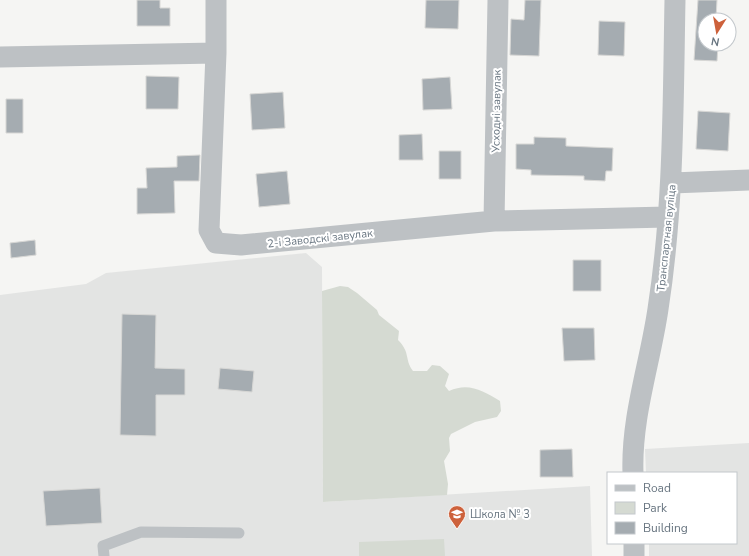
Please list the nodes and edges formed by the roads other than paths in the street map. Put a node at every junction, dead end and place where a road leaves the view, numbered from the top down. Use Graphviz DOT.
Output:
graph roads {
  1 [pos="216,0"];
  2 [pos="498,0"];
  3 [pos="676,0"];
  4 [pos="216,53"];
  5 [pos="0,57"];
  6 [pos="749,180"];
  7 [pos="672,183"];
  8 [pos="667,217"];
  9 [pos="494,221"];
  10 [pos="633,472"];
  11 [pos="239,533"];
  12 [pos="634,544"];
  13 [pos="104,556"];
  14 [pos="634,556"];
  1 -- 4 [label="street, 2-і Заводскі завулак"];
  2 -- 9 [label="street, Усходні завулак"];
  3 -- 7 [label="street, Транспартная вуліца"];
  4 -- 5 [label="street"];
  4 -- 9 [label="street, 2-і Заводскі завулак"];
  6 -- 7 [label="street"];
  7 -- 8 [label="street, Транспартная вуліца"];
  8 -- 9 [label="street, 2-і Заводскі завулак"];
  8 -- 10 [label="street, Транспартная вуліца"];
  11 -- 13 [label="lane"];
  12 -- 14 [label="street"];
}
